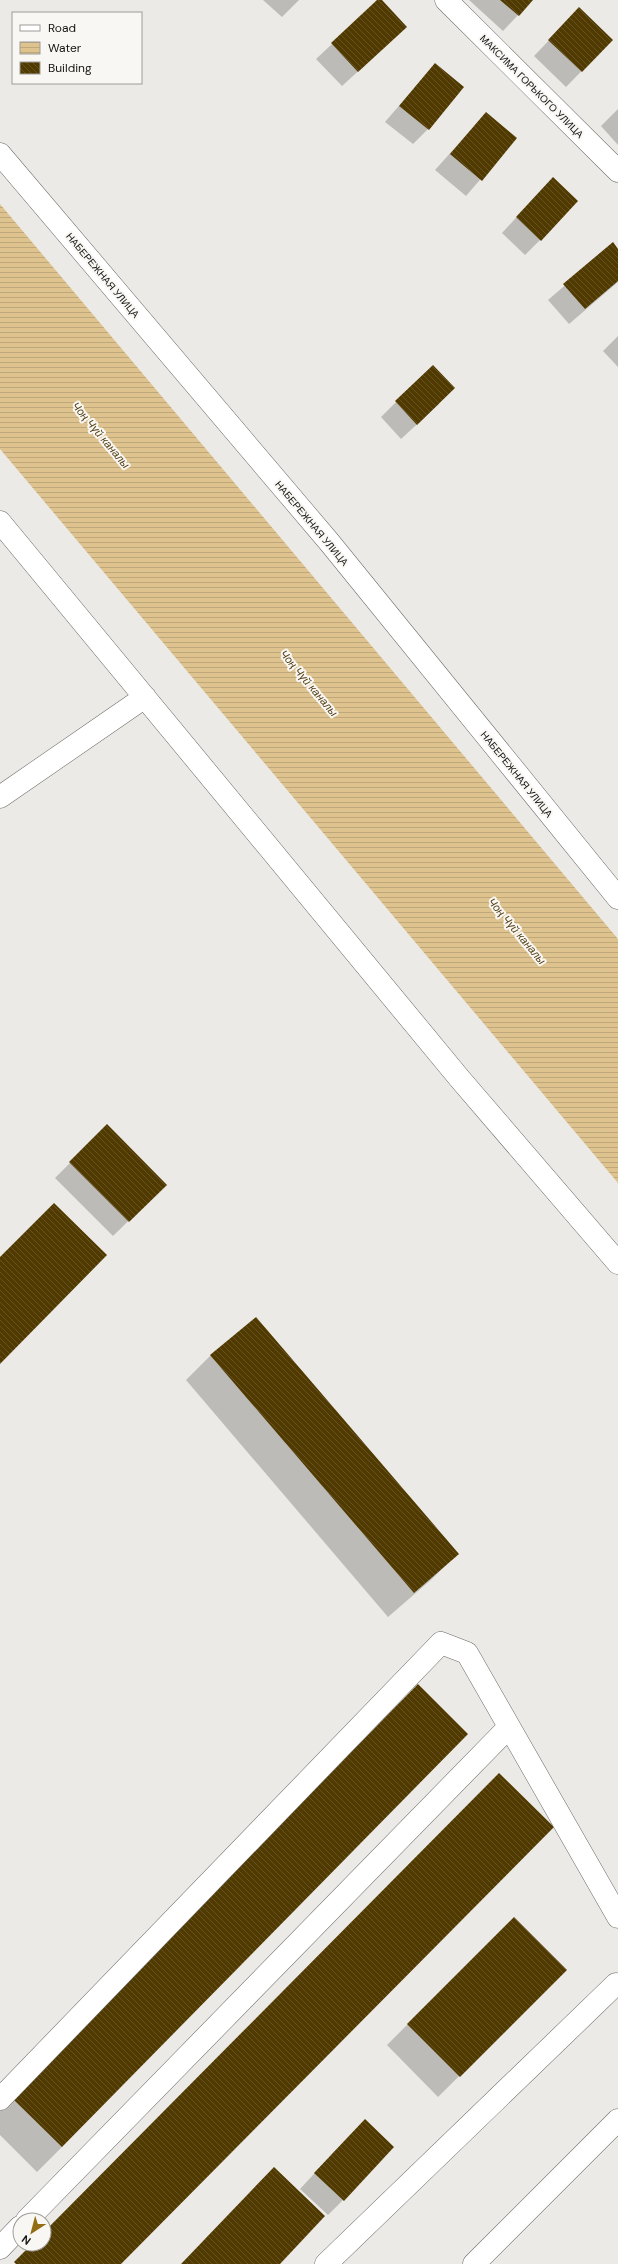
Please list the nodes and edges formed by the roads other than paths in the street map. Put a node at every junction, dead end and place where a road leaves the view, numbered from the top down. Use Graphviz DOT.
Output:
graph roads {
  1 [pos="446,0"];
  2 [pos="0,154"];
  3 [pos="618,171"];
  4 [pos="0,522"];
  5 [pos="145,697"];
  6 [pos="0,797"];
  7 [pos="618,898"];
  8 [pos="618,1263"];
  9 [pos="509,1727"];
  10 [pos="618,1917"];
  11 [pos="617,1987"];
  12 [pos="0,2099"];
  13 [pos="618,2120"];
  14 [pos="35,2212"];
  15 [pos="12,2236"];
  16 [pos="0,2248"];
  17 [pos="326,2264"];
  18 [pos="474,2264"];
  1 -- 3 [label="street, МАКСИМА ГОРЬКОГО УЛИЦА"];
  2 -- 7 [label="street, НАБЕРЕЖНАЯ УЛИЦА"];
  4 -- 5 [label="street"];
  5 -- 6 [label="street"];
  5 -- 8 [label="street"];
  9 -- 10 [label="street"];
  9 -- 12 [label="street"];
  9 -- 14 [label="street"];
  11 -- 17 [label="street"];
  13 -- 18 [label="street"];
  15 -- 16 [label="street"];
}
